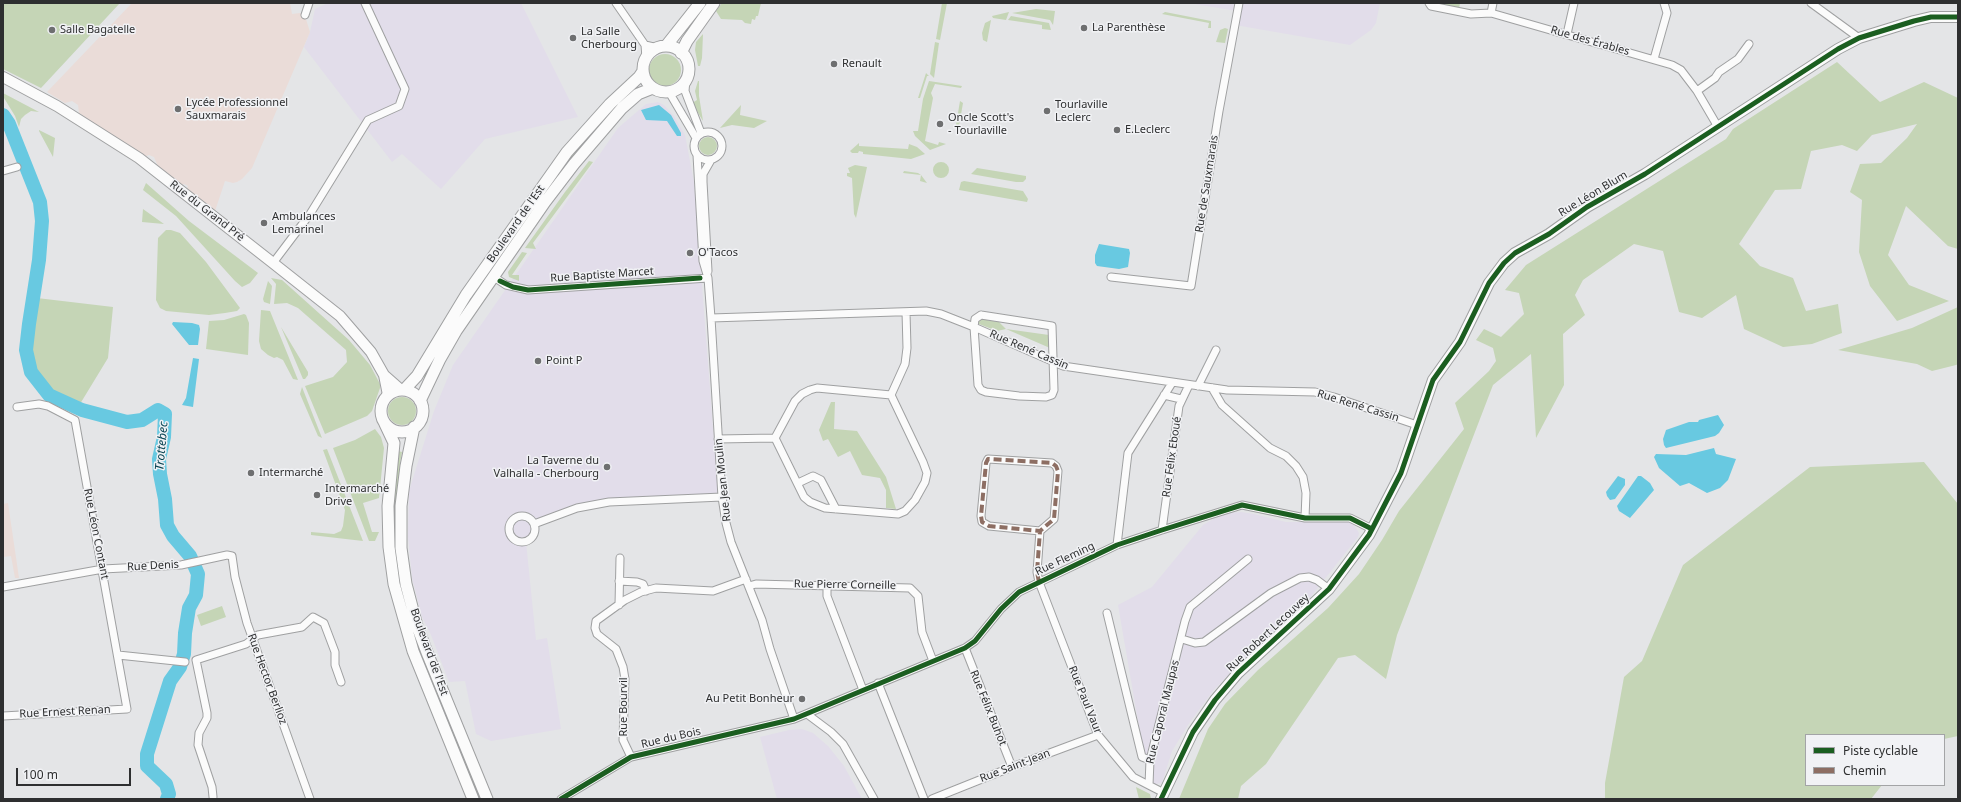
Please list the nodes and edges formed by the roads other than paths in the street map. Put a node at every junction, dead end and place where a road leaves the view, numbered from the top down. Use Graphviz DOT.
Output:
graph roads {
  1 [pos="309,3"];
  2 [pos="365,3"];
  3 [pos="616,3"];
  4 [pos="700,3"];
  5 [pos="714,3"];
  6 [pos="1239,3"];
  7 [pos="1493,3"];
  8 [pos="1574,3"];
  9 [pos="1664,3"];
  10 [pos="1811,3"];
  11 [pos="1430,4"];
  12 [pos="1491,14"];
  13 [pos="305,15"];
  14 [pos="1958,17"];
  15 [pos="1567,34"];
  16 [pos="1859,38"];
  17 [pos="645,44"];
  18 [pos="1749,44"];
  19 [pos="662,47"];
  20 [pos="681,53"];
  21 [pos="646,58"];
  22 [pos="1654,59"];
  23 [pos="643,71"];
  24 [pos="3,77"];
  25 [pos="686,80"];
  26 [pos="653,88"];
  27 [pos="1696,91"];
  28 [pos="669,92"];
  29 [pos="1718,127"];
  30 [pos="699,136"];
  31 [pos="697,154"];
  32 [pos="711,160"];
  33 [pos="17,167"];
  34 [pos="3,171"];
  35 [pos="273,262"];
  36 [pos="494,277"];
  37 [pos="1111,277"];
  38 [pos="708,278"];
  39 [pos="906,312"];
  40 [pos="711,318"];
  41 [pos="974,327"];
  42 [pos="1216,350"];
  43 [pos="1054,362"];
  44 [pos="384,375"];
  45 [pos="1172,383"];
  46 [pos="1189,385"];
  47 [pos="1198,386"];
  48 [pos="1212,388"];
  49 [pos="402,390"];
  50 [pos="388,395"];
  51 [pos="891,395"];
  52 [pos="1164,395"];
  53 [pos="1181,399"];
  54 [pos="420,401"];
  55 [pos="17,407"];
  56 [pos="385,424"];
  57 [pos="1417,425"];
  58 [pos="414,427"];
  59 [pos="775,438"];
  60 [pos="718,439"];
  61 [pos="798,483"];
  62 [pos="722,498"];
  63 [pos="836,509"];
  64 [pos="1305,518"];
  65 [pos="534,524"];
  66 [pos="1372,529"];
  67 [pos="1162,530"];
  68 [pos="1040,531"];
  69 [pos="1117,546"];
  70 [pos="232,556"];
  71 [pos="620,558"];
  72 [pos="1248,559"];
  73 [pos="103,569"];
  74 [pos="746,579"];
  75 [pos="619,581"];
  76 [pos="1039,582"];
  77 [pos="827,585"];
  78 [pos="750,586"];
  79 [pos="3,587"];
  80 [pos="1329,589"];
  81 [pos="646,591"];
  82 [pos="619,605"];
  83 [pos="1107,613"];
  84 [pos="1182,639"];
  85 [pos="253,640"];
  86 [pos="965,648"];
  87 [pos="118,655"];
  88 [pos="933,661"];
  89 [pos="182,662"];
  90 [pos="341,682"];
  91 [pos="878,683"];
  92 [pos="863,690"];
  93 [pos="128,709"];
  94 [pos="807,714"];
  95 [pos="3,716"];
  96 [pos="794,719"];
  97 [pos="1098,735"];
  98 [pos="631,757"];
  99 [pos="1150,760"];
  100 [pos="1012,767"];
  101 [pos="1148,785"];
  102 [pos="1162,796"];
  103 [pos="213,797"];
  104 [pos="570,797"];
  105 [pos="310,799"];
  106 [pos="473,799"];
  107 [pos="487,799"];
  108 [pos="560,799"];
  109 [pos="874,799"];
  110 [pos="924,799"];
  111 [pos="932,799"];
  1 -- 13 [label="street"];
  2 -- 35 [label="street"];
  3 -- 17 [label="street"];
  4 -- 19 [label="main road"];
  5 -- 20 [label="main road"];
  6 -- 37 [label="street, Rue de Sauxmarais"];
  7 -- 12 [label="street"];
  8 -- 15 [label="street"];
  9 -- 22 [label="street"];
  10 -- 16 [label="street"];
  11 -- 12 [label="street, Rue des Érables"];
  12 -- 15 [label="street, Rue des Érables"];
  14 -- 16 [label="street, Rue Léon Blum"];
  15 -- 22 [label="street, Rue des Érables"];
  16 -- 29 [label="street, Rue Léon Blum"];
  17 -- 19 [label="street"];
  17 -- 21 [label="street"];
  18 -- 27 [label="street"];
  19 -- 20 [label="main road"];
  19 -- 21 [label="main road"];
  20 -- 25 [label="main road"];
  21 -- 23 [label="main road"];
  22 -- 27 [label="street, Rue des Érables"];
  23 -- 26 [label="main road"];
  23 -- 49 [label="main road, Boulevard de l'Est"];
  24 -- 35 [label="street, Rue du Grand Pré"];
  25 -- 28 [label="main road"];
  25 -- 30 [label="street, Rue Jean Moulin"];
  26 -- 28 [label="main road"];
  26 -- 36 [label="main road, Boulevard de l'Est"];
  27 -- 29 [label="street, Rue des Érables"];
  28 -- 30 [label="street, Rue Jean Moulin"];
  29 -- 57 [label="street, Rue Léon Blum"];
  30 -- 31 [label="street, Rue Jean Moulin"];
  30 -- 32 [label="street, Rue Jean Moulin"];
  31 -- 32 [label="street"];
  31 -- 38 [label="street, Rue Jean Moulin"];
  32 -- 38 [label="street, Rue Jean Moulin"];
  33 -- 34 [label="street"];
  35 -- 44 [label="street, Rue du Grand Pré"];
  36 -- 38 [label="street, Rue Baptiste Marcet"];
  36 -- 54 [label="main road, Boulevard de l'Est"];
  38 -- 40 [label="street, Rue Jean Moulin"];
  39 -- 40 [label="street, Rue René Cassin"];
  39 -- 41 [label="street, Rue René Cassin"];
  39 -- 51 [label="street"];
  40 -- 60 [label="street, Rue Jean Moulin"];
  41 -- 43 [label="street, Rue René Cassin"];
  41 -- 43 [label="street"];
  41 -- 43 [label="street"];
  42 -- 47 [label="street"];
  43 -- 45 [label="street, Rue René Cassin"];
  44 -- 49 [label="street, Rue du Grand Pré"];
  44 -- 50 [label="street, Rue du Grand Pré"];
  45 -- 46 [label="street, Rue René Cassin"];
  45 -- 52 [label="street"];
  46 -- 47 [label="street, Rue René Cassin"];
  46 -- 53 [label="street, Rue Félix Eboué"];
  47 -- 48 [label="street, Rue René Cassin"];
  48 -- 57 [label="street, Rue René Cassin"];
  48 -- 64 [label="street"];
  49 -- 50 [label="main road"];
  49 -- 54 [label="main road"];
  50 -- 56 [label="main road"];
  51 -- 59 [label="street"];
  51 -- 63 [label="street"];
  52 -- 53 [label="street"];
  52 -- 69 [label="street"];
  53 -- 67 [label="street, Rue Félix Eboué"];
  54 -- 58 [label="main road"];
  55 -- 73 [label="street, Rue Léon Contant"];
  56 -- 58 [label="main road"];
  56 -- 106 [label="main road, Boulevard de l'Est"];
  57 -- 66 [label="street, Rue Léon Blum"];
  58 -- 107 [label="main road, Boulevard de l'Est"];
  59 -- 60 [label="street"];
  59 -- 61 [label="street"];
  60 -- 62 [label="street, Rue Jean Moulin"];
  61 -- 63 [label="street"];
  61 -- 63 [label="street"];
  62 -- 65 [label="street"];
  62 -- 74 [label="street, Rue Jean Moulin"];
  64 -- 66 [label="street, Rue Fleming"];
  64 -- 67 [label="street, Rue Fleming"];
  66 -- 80 [label="street, Rue Robert Lecouvey"];
  67 -- 69 [label="street, Rue Fleming"];
  68 -- 68 [label="street"];
  68 -- 76 [label="street, Rue Paul Vaur"];
  69 -- 76 [label="street, Rue Fleming"];
  70 -- 73 [label="street, Rue Denis"];
  70 -- 85 [label="street, Rue Hector Berlioz"];
  71 -- 75 [label="street"];
  72 -- 84 [label="street, Rue Caporal Maupas"];
  73 -- 79 [label="street, Rue Denis"];
  73 -- 87 [label="street, Rue Léon Contant"];
  74 -- 78 [label="street, Rue Jean Moulin"];
  74 -- 81 [label="street, Rue Bourvil"];
  75 -- 81 [label="street"];
  75 -- 82 [label="street"];
  76 -- 86 [label="street, Rue Fleming"];
  76 -- 97 [label="street, Rue Paul Vaur"];
  77 -- 78 [label="street, Rue Pierre Corneille"];
  77 -- 88 [label="street, Rue Pierre Corneille"];
  77 -- 92 [label="street"];
  78 -- 96 [label="street, Rue Jean Moulin"];
  80 -- 84 [label="street"];
  80 -- 102 [label="street, Rue Robert Lecouvey"];
  81 -- 82 [label="street, Rue Bourvil"];
  82 -- 98 [label="street, Rue Bourvil"];
  83 -- 99 [label="street"];
  84 -- 99 [label="street, Rue Caporal Maupas"];
  85 -- 90 [label="street"];
  85 -- 103 [label="street"];
  85 -- 105 [label="street, Rue Hector Berlioz"];
  86 -- 88 [label="street, Rue Fleming"];
  86 -- 100 [label="street, Rue Félix Buhot"];
  87 -- 89 [label="street"];
  87 -- 93 [label="street, Rue Léon Contant"];
  88 -- 91 [label="street, Rue Fleming"];
  91 -- 92 [label="street, Rue Fleming"];
  91 -- 110 [label="street"];
  92 -- 94 [label="street, Rue Fleming"];
  93 -- 95 [label="street, Rue Ernest Renan"];
  94 -- 96 [label="street, Rue Fleming"];
  94 -- 109 [label="street"];
  96 -- 98 [label="street, Rue du Bois"];
  97 -- 100 [label="street, Rue Saint-Jean"];
  97 -- 101 [label="street, Rue Paul Vaur"];
  98 -- 104 [label="street, Rue du Bois"];
  99 -- 101 [label="street, Rue Caporal Maupas"];
  100 -- 111 [label="street, Rue Saint-Jean"];
  101 -- 102 [label="street, Rue Paul Vaur"];
  104 -- 108 [label="street, Rue du Bois"];
}
